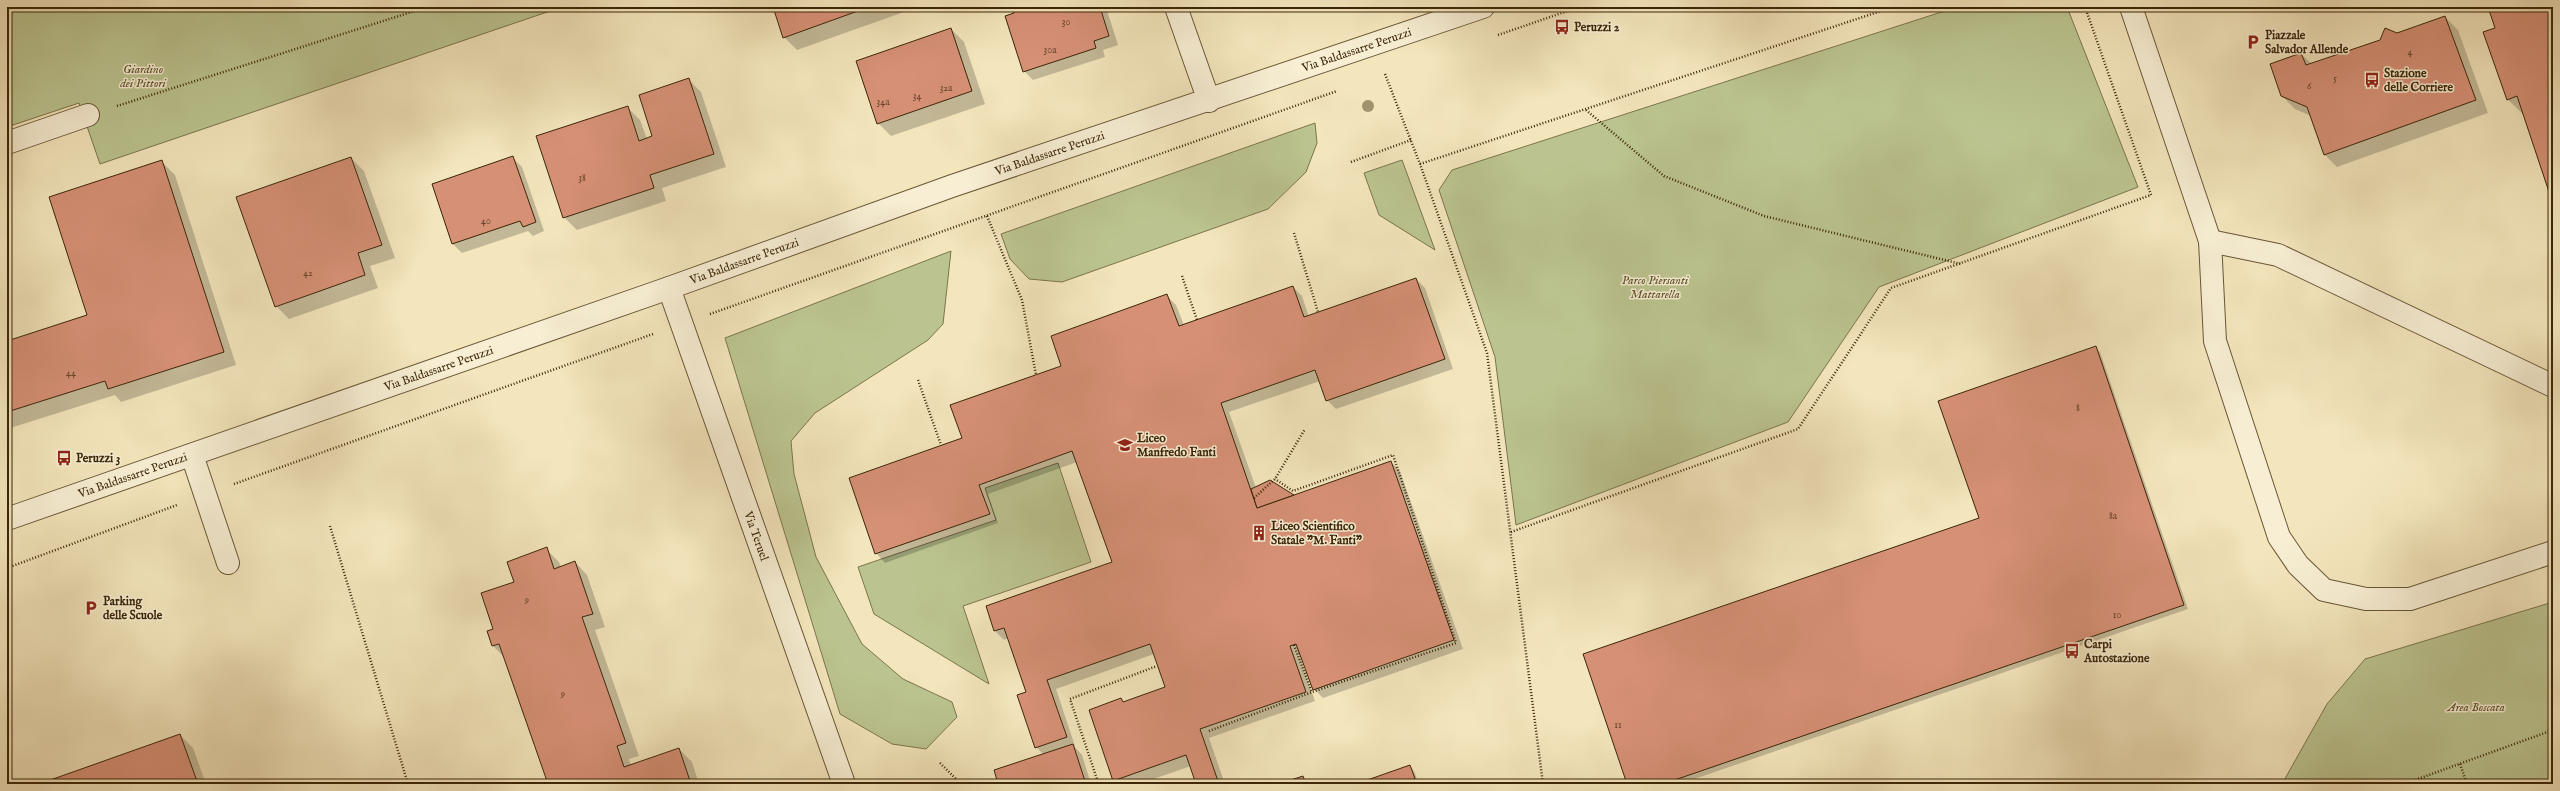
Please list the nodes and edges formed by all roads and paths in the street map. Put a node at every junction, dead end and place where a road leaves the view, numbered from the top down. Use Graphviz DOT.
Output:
graph roads {
  1 [pos="427,7"];
  2 [pos="1176,7"];
  3 [pos="1483,7"];
  4 [pos="1579,7"];
  5 [pos="1893,7"];
  6 [pos="2086,7"];
  7 [pos="2131,7"];
  8 [pos="1491,38"];
  9 [pos="1392,72"];
  10 [pos="1385,74"];
  11 [pos="1378,76"];
  12 [pos="1340,90"];
  13 [pos="1209,101"];
  14 [pos="1585,109"];
  15 [pos="88,115"];
  16 [pos="1411,140"];
  17 [pos="7,143"];
  18 [pos="1351,162"];
  19 [pos="1420,164"];
  20 [pos="987,216"];
  21 [pos="1294,233"];
  22 [pos="2210,240"];
  23 [pos="1961,264"];
  24 [pos="1182,276"];
  25 [pos="669,288"];
  26 [pos="1318,312"];
  27 [pos="1197,320"];
  28 [pos="681,324"];
  29 [pos="1036,375"];
  30 [pos="918,380"];
  31 [pos="2553,386"];
  32 [pos="1305,429"];
  33 [pos="941,445"];
  34 [pos="192,455"];
  35 [pos="1275,479"];
  36 [pos="205,494"];
  37 [pos="1254,498"];
  38 [pos="7,519"];
  39 [pos="330,526"];
  40 [pos="1511,532"];
  41 [pos="2553,552"];
  42 [pos="228,563"];
  43 [pos="7,568"];
  44 [pos="1294,645"];
  45 [pos="1158,666"];
  46 [pos="1312,692"];
  47 [pos="2553,730"];
  48 [pos="1209,731"];
  49 [pos="940,763"];
  50 [pos="2460,764"];
  51 [pos="408,784"];
  52 [pos="844,784"];
  53 [pos="961,784"];
  54 [pos="1093,784"];
  55 [pos="1543,784"];
  56 [pos="2404,784"];
  57 [pos="2467,784"];
  1 -- 15 [label="path"];
  2 -- 13 [label="street"];
  3 -- 13 [label="street, Via Baldassarre Peruzzi"];
  4 -- 8 [label="path"];
  5 -- 14 [label="path"];
  6 -- 23 [label="path"];
  7 -- 22 [label="street"];
  9 -- 10 [label="path"];
  10 -- 11 [label="path"];
  10 -- 16 [label="path"];
  12 -- 20 [label="path"];
  13 -- 25 [label="street, Via Baldassarre Peruzzi"];
  14 -- 19 [label="path"];
  14 -- 23 [label="path"];
  15 -- 17 [label="street"];
  16 -- 18 [label="path"];
  16 -- 19 [label="path"];
  19 -- 40 [label="path"];
  20 -- 28 [label="path"];
  20 -- 29 [label="path"];
  21 -- 26 [label="path"];
  22 -- 31 [label="street"];
  22 -- 41 [label="street"];
  23 -- 40 [label="path"];
  24 -- 27 [label="path"];
  25 -- 28 [label="street, Via Teruel"];
  25 -- 34 [label="street, Via Baldassarre Peruzzi"];
  28 -- 36 [label="path"];
  28 -- 52 [label="street, Via Teruel"];
  30 -- 33 [label="path"];
  32 -- 35 [label="path"];
  34 -- 36 [label="street"];
  34 -- 38 [label="street, Via Baldassarre Peruzzi"];
  35 -- 37 [label="path"];
  35 -- 46 [label="path"];
  36 -- 42 [label="street"];
  36 -- 43 [label="path"];
  39 -- 51 [label="path"];
  40 -- 55 [label="path"];
  44 -- 46 [label="path"];
  45 -- 54 [label="path"];
  46 -- 48 [label="path"];
  47 -- 50 [label="path"];
  49 -- 53 [label="path"];
  50 -- 56 [label="path"];
  50 -- 57 [label="path"];
}
